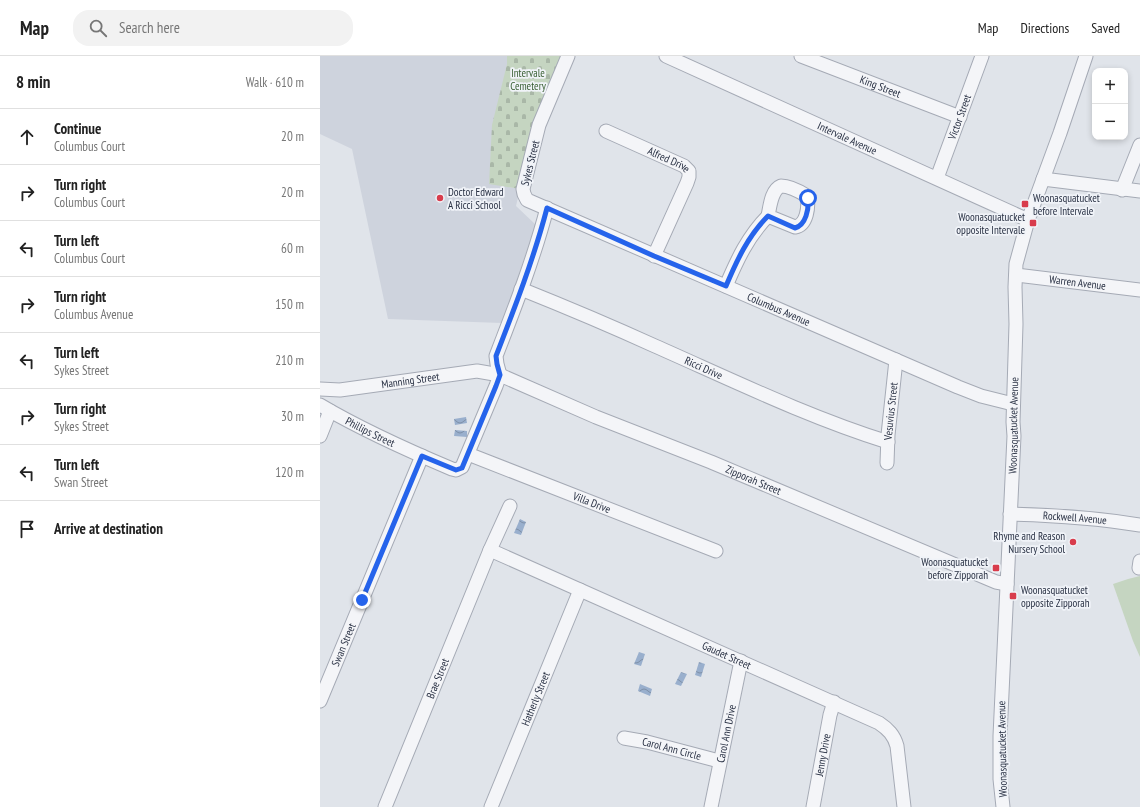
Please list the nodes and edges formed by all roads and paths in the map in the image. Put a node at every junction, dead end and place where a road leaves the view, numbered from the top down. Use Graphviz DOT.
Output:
graph roads {
  1 [pos="568,56"];
  2 [pos="666,56"];
  3 [pos="801,56"];
  4 [pos="982,56"];
  5 [pos="1085,56"];
  6 [pos="960,117"];
  7 [pos="606,131"];
  8 [pos="1140,145"];
  9 [pos="937,178"];
  10 [pos="1042,179"];
  11 [pos="1122,190"];
  12 [pos="1140,192"];
  13 [pos="547,208"];
  14 [pos="768,216"];
  15 [pos="1028,220"];
  16 [pos="654,256"];
  17 [pos="1016,275"];
  18 [pos="726,286"];
  19 [pos="521,289"];
  20 [pos="1140,290"];
  21 [pos="896,360"];
  22 [pos="500,375"];
  23 [pos="320,389"];
  24 [pos="1013,404"];
  25 [pos="325,408"];
  26 [pos="320,436"];
  27 [pos="888,442"];
  28 [pos="468,454"];
  29 [pos="422,456"];
  30 [pos="887,463"];
  31 [pos="510,506"];
  32 [pos="1010,514"];
  33 [pos="1140,525"];
  34 [pos="490,550"];
  35 [pos="716,551"];
  36 [pos="1007,584"];
  37 [pos="580,590"];
  38 [pos="741,661"];
  39 [pos="323,686"];
  40 [pos="320,701"];
  41 [pos="834,702"];
  42 [pos="624,738"];
  43 [pos="719,761"];
  44 [pos="385,807"];
  45 [pos="491,807"];
  46 [pos="710,807"];
  47 [pos="813,807"];
  48 [pos="904,807"];
  49 [pos="1003,807"];
  1 -- 13 [label="street, Sykes Street"];
  2 -- 9 [label="street, Intervale Avenue"];
  3 -- 6 [label="street, King Street"];
  4 -- 6 [label="street, Victor Street"];
  5 -- 10 [label="street, Woonasquatucket Avenue"];
  6 -- 9 [label="street, Victor Street"];
  7 -- 16 [label="street, Alfred Drive"];
  8 -- 11 [label="street"];
  9 -- 15 [label="street, Intervale Avenue"];
  10 -- 11 [label="street"];
  10 -- 15 [label="street, Woonasquatucket Avenue"];
  11 -- 12 [label="street"];
  13 -- 16 [label="street, Columbus Avenue"];
  13 -- 19 [label="street"];
  14 -- 18 [label="street"];
  15 -- 17 [label="street, Woonasquatucket Avenue"];
  16 -- 18 [label="street, Columbus Avenue"];
  17 -- 20 [label="street, Warren Avenue"];
  17 -- 24 [label="street, Woonasquatucket Avenue"];
  18 -- 21 [label="street, Columbus Avenue"];
  19 -- 22 [label="street"];
  19 -- 27 [label="street, Ricci Drive"];
  21 -- 24 [label="street, Columbus Avenue"];
  21 -- 27 [label="street, Vesuvius Street"];
  22 -- 23 [label="street, Manning Street"];
  22 -- 28 [label="street"];
  22 -- 36 [label="street, Zipporah Street"];
  24 -- 32 [label="street, Woonasquatucket Avenue"];
  25 -- 26 [label="street"];
  25 -- 29 [label="street, Phillips Street"];
  27 -- 30 [label="street, Vesuvius Street"];
  28 -- 29 [label="street"];
  28 -- 35 [label="street, Villa Drive"];
  29 -- 39 [label="street, Swan Street"];
  31 -- 34 [label="street, Brae Street"];
  32 -- 33 [label="street, Rockwell Avenue"];
  32 -- 36 [label="street, Woonasquatucket Avenue"];
  34 -- 37 [label="street, Gaudet Street"];
  34 -- 44 [label="street, Brae Street"];
  36 -- 49 [label="street, Woonasquatucket Avenue"];
  37 -- 38 [label="street, Gaudet Street"];
  37 -- 45 [label="street, Hatherly Street"];
  38 -- 41 [label="street, Gaudet Street"];
  38 -- 43 [label="street, Carol Ann Drive"];
  39 -- 40 [label="street, Swan Street"];
  41 -- 47 [label="street, Jenny Drive"];
  41 -- 48 [label="street, Gaudet Street"];
  42 -- 43 [label="street, Carol Ann Circle"];
  43 -- 46 [label="street, Carol Ann Drive"];
}
